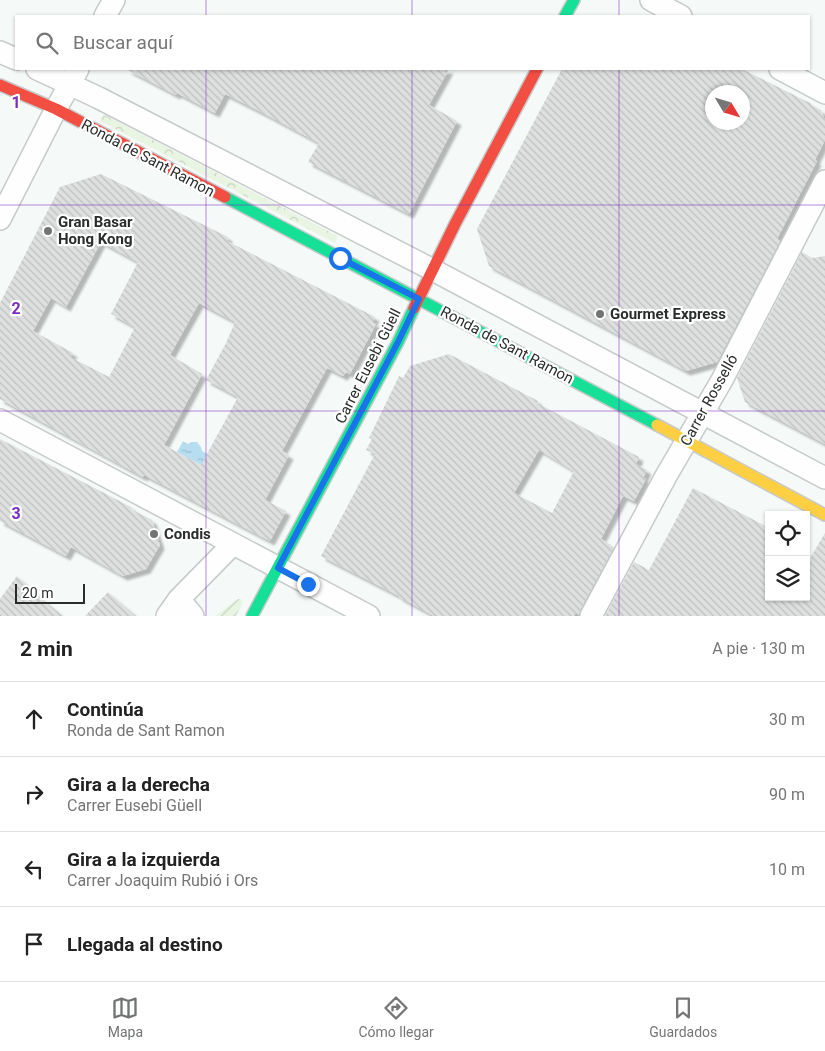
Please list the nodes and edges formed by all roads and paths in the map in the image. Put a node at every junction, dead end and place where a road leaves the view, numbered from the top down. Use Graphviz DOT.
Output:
graph roads {
  1 [pos="114,0"];
  2 [pos="574,0"];
  3 [pos="651,0"];
  4 [pos="106,15"];
  5 [pos="566,15"];
  6 [pos="680,15"];
  7 [pos="0,52"];
  8 [pos="15,58"];
  9 [pos="42,70"];
  10 [pos="536,70"];
  11 [pos="782,70"];
  12 [pos="74,77"];
  13 [pos="0,84"];
  14 [pos="825,93"];
  15 [pos="56,110"];
  16 [pos="825,182"];
  17 [pos="0,219"];
  18 [pos="433,270"];
  19 [pos="419,299"];
  20 [pos="702,414"];
  21 [pos="0,420"];
  22 [pos="687,440"];
  23 [pos="825,478"];
  24 [pos="825,515"];
  25 [pos="233,544"];
  26 [pos="278,568"];
  27 [pos="173,608"];
  28 [pos="193,616"];
  29 [pos="252,616"];
  30 [pos="369,616"];
  31 [pos="591,616"];
  1 -- 4 [label="street"];
  2 -- 5 [label="street"];
  3 -- 6 [label="street"];
  7 -- 8 [label="street"];
  9 -- 12 [label="street, Ronda de Sant Ramon"];
  10 -- 18 [label="street, Carrer Eusebi Güell"];
  11 -- 14 [label="street"];
  12 -- 15 [label="street"];
  12 -- 18 [label="street, Ronda de Sant Ramon"];
  13 -- 15 [label="street, Ronda de Sant Ramon"];
  15 -- 17 [label="street"];
  15 -- 19 [label="street, Ronda de Sant Ramon"];
  16 -- 20 [label="street, Carrer Rosselló"];
  18 -- 19 [label="street, Carrer Eusebi Güell"];
  18 -- 20 [label="street, Ronda de Sant Ramon"];
  19 -- 22 [label="street, Ronda de Sant Ramon"];
  19 -- 26 [label="street, Carrer Eusebi Güell"];
  20 -- 22 [label="street, Carrer Rosselló"];
  20 -- 23 [label="street, Ronda de Sant Ramon"];
  21 -- 25 [label="street"];
  22 -- 24 [label="street, Ronda de Sant Ramon"];
  22 -- 31 [label="street, Carrer Rosselló"];
  25 -- 26 [label="street"];
  25 -- 27 [label="street"];
  26 -- 29 [label="street, Carrer Eusebi Güell"];
  26 -- 30 [label="street"];
  27 -- 28 [label="street"];
}
